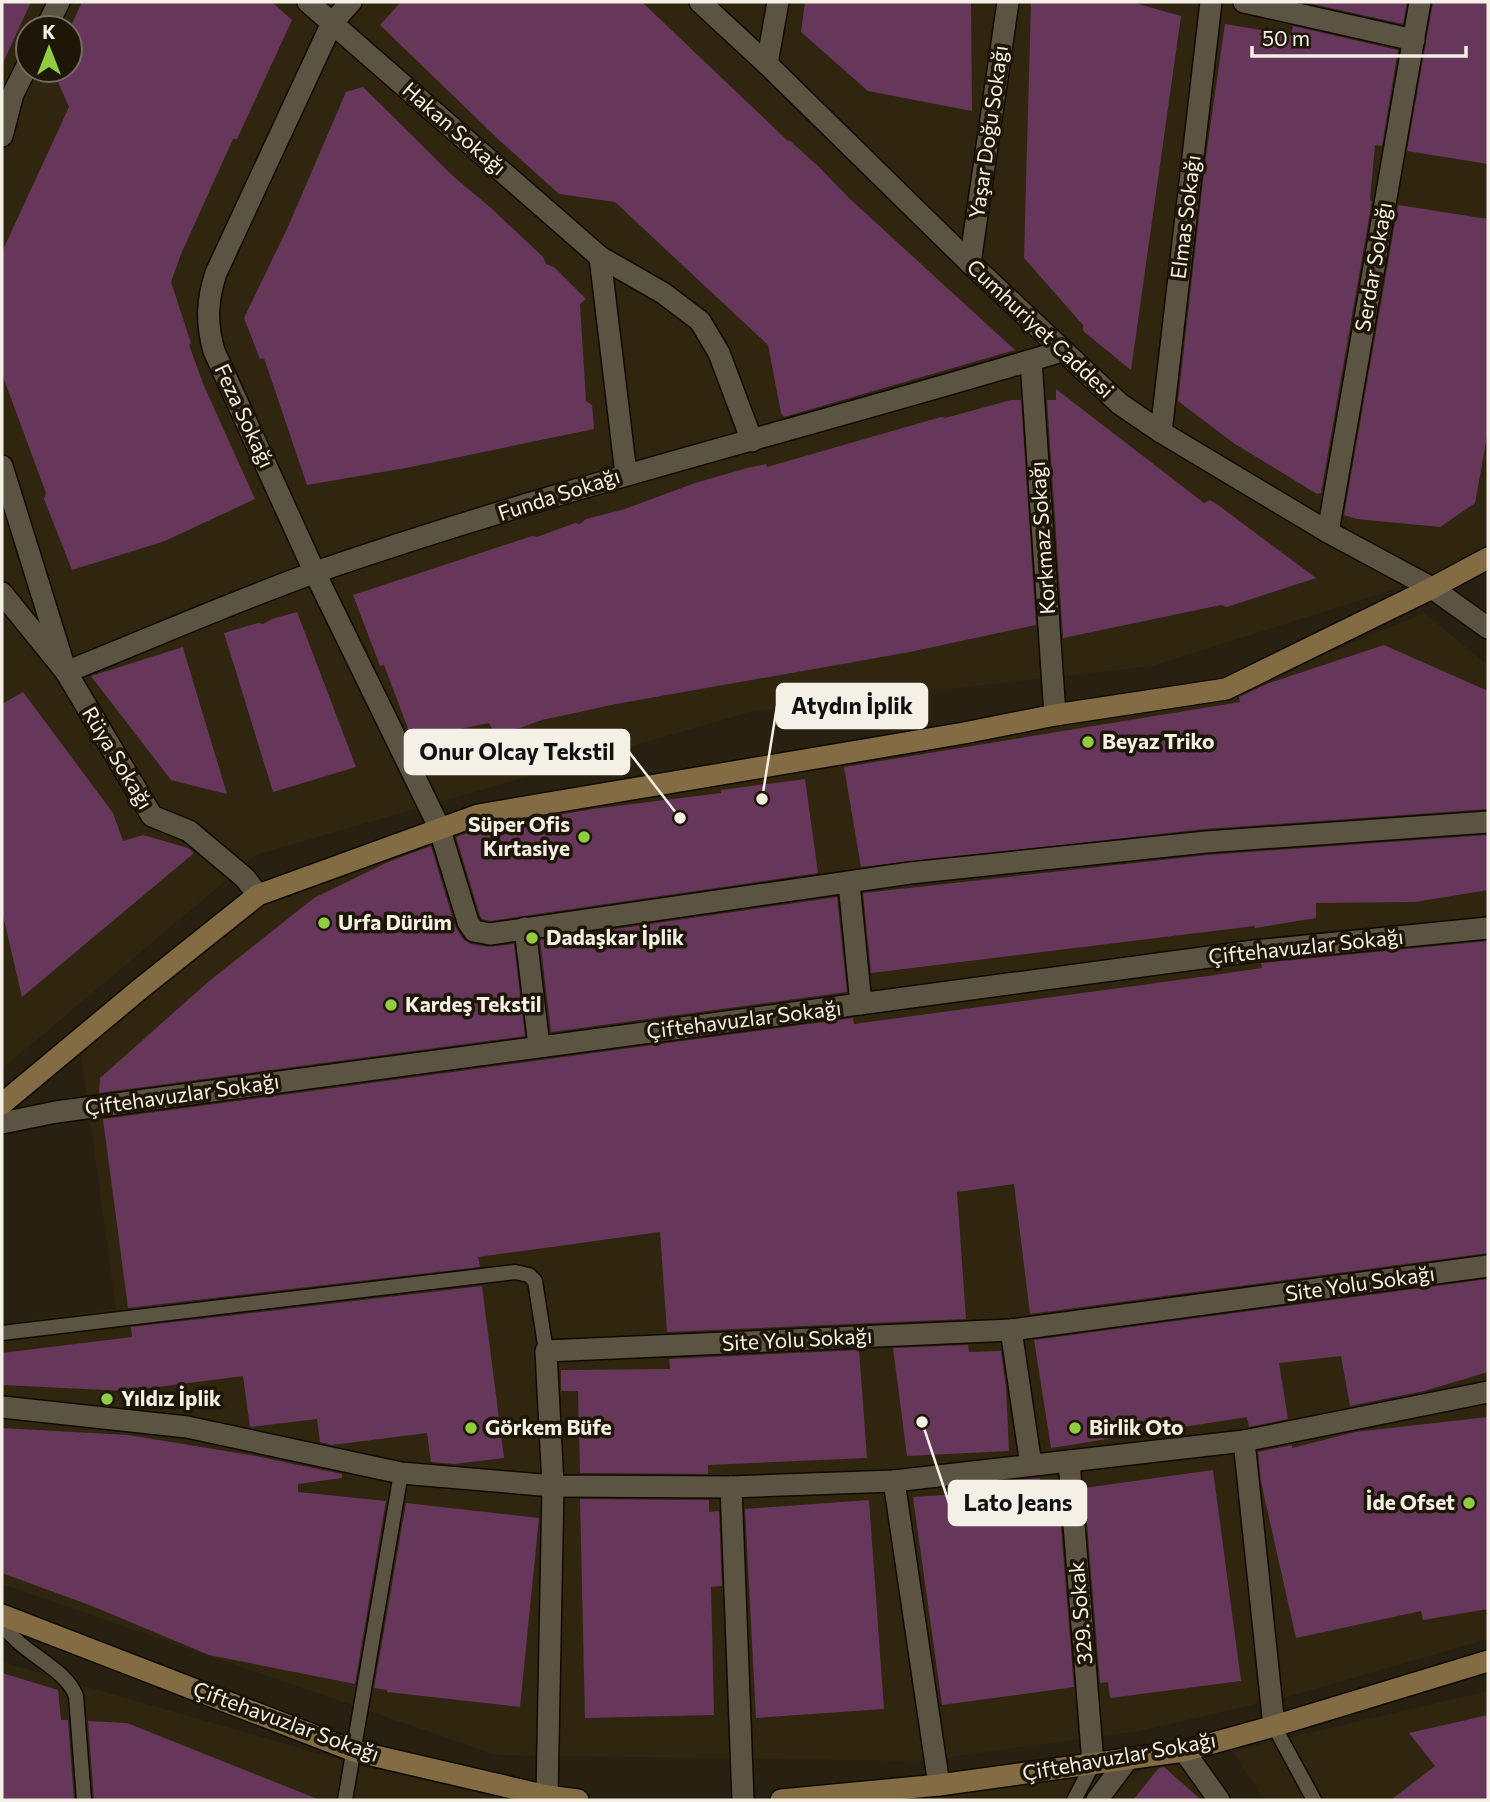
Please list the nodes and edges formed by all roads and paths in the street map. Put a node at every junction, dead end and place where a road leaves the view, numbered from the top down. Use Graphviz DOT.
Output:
graph roads {
  1 [pos="308,2"];
  2 [pos="351,2"];
  3 [pos="700,2"];
  4 [pos="778,2"];
  5 [pos="1008,2"];
  6 [pos="1211,2"];
  7 [pos="1244,2"];
  8 [pos="1420,2"];
  9 [pos="332,23"];
  10 [pos="1414,40"];
  11 [pos="767,64"];
  12 [pos="18,84"];
  13 [pos="2,136"];
  14 [pos="600,257"];
  15 [pos="970,263"];
  16 [pos="1062,351"];
  17 [pos="1031,360"];
  18 [pos="1161,432"];
  19 [pos="752,441"];
  20 [pos="2,466"];
  21 [pos="626,474"];
  22 [pos="1328,532"];
  23 [pos="1488,558"];
  24 [pos="315,573"];
  25 [pos="1432,588"];
  26 [pos="2,593"];
  27 [pos="1488,628"];
  28 [pos="66,672"];
  29 [pos="1055,715"];
  30 [pos="1488,822"];
  31 [pos="439,827"];
  32 [pos="849,883"];
  33 [pos="258,895"];
  34 [pos="525,928"];
  35 [pos="1488,928"];
  36 [pos="861,1004"];
  37 [pos="539,1046"];
  38 [pos="2,1104"];
  39 [pos="2,1123"];
  40 [pos="1488,1266"];
  41 [pos="1011,1330"];
  42 [pos="2,1333"];
  43 [pos="546,1351"];
  44 [pos="1488,1392"];
  45 [pos="2,1407"];
  46 [pos="1244,1441"];
  47 [pos="1069,1461"];
  48 [pos="1031,1465"];
  49 [pos="401,1473"];
  50 [pos="894,1481"];
  51 [pos="553,1486"];
  52 [pos="731,1487"];
  53 [pos="2,1615"];
  54 [pos="2,1624"];
  55 [pos="1488,1661"];
  56 [pos="1274,1726"];
  57 [pos="354,1751"];
  58 [pos="1184,1751"];
  59 [pos="1127,1760"];
  60 [pos="1093,1764"];
  61 [pos="939,1786"];
  62 [pos="547,1796"];
  63 [pos="840,1798"];
  64 [pos="84,1800"];
  65 [pos="345,1800"];
  66 [pos="578,1800"];
  67 [pos="743,1800"];
  68 [pos="781,1800"];
  69 [pos="1074,1800"];
  70 [pos="1097,1800"];
  71 [pos="1219,1800"];
  72 [pos="1314,1800"];
  1 -- 9 [label="street, Hakan Sokağı"];
  2 -- 9 [label="street, Feza Sokağı"];
  3 -- 11 [label="street, Cumhuriyet Caddesi"];
  4 -- 11 [label="street"];
  5 -- 15 [label="street, Yaşar Doğu Sokağı"];
  6 -- 18 [label="street, Elmas Sokağı"];
  7 -- 10 [label="street"];
  8 -- 10 [label="street, Serdar Sokağı"];
  9 -- 14 [label="street, Hakan Sokağı"];
  9 -- 24 [label="street, Feza Sokağı"];
  10 -- 22 [label="street, Serdar Sokağı"];
  11 -- 15 [label="street, Cumhuriyet Caddesi"];
  12 -- 13 [label="street"];
  14 -- 19 [label="street, Hakan Sokağı"];
  14 -- 21 [label="street"];
  15 -- 16 [label="street, Cumhuriyet Caddesi"];
  16 -- 17 [label="street, Funda Sokağı"];
  16 -- 18 [label="street, Cumhuriyet Caddesi"];
  17 -- 19 [label="street, Funda Sokağı"];
  17 -- 29 [label="street, Korkmaz Sokağı"];
  18 -- 22 [label="street, Cumhuriyet Caddesi"];
  19 -- 21 [label="street, Funda Sokağı"];
  20 -- 28 [label="street"];
  21 -- 24 [label="street, Funda Sokağı"];
  22 -- 25 [label="street, Cumhuriyet Caddesi"];
  23 -- 25 [label="street"];
  24 -- 28 [label="street, Funda Sokağı"];
  24 -- 31 [label="street, Feza Sokağı"];
  25 -- 27 [label="street, Cumhuriyet Caddesi"];
  25 -- 29 [label="street"];
  26 -- 28 [label="street, Rüya Sokağı"];
  28 -- 33 [label="street, Rüya Sokağı"];
  29 -- 31 [label="street"];
  30 -- 32 [label="street"];
  31 -- 33 [label="street"];
  31 -- 34 [label="street"];
  32 -- 34 [label="street"];
  32 -- 36 [label="street"];
  33 -- 38 [label="street"];
  34 -- 37 [label="street"];
  35 -- 36 [label="street, Çiftehavuzlar Sokağı"];
  36 -- 37 [label="street, Çiftehavuzlar Sokağı"];
  37 -- 39 [label="street, Çiftehavuzlar Sokağı"];
  40 -- 41 [label="street, Site Yolu Sokağı"];
  41 -- 43 [label="street, Site Yolu Sokağı"];
  41 -- 48 [label="street"];
  42 -- 43 [label="lane"];
  43 -- 51 [label="street"];
  44 -- 46 [label="street"];
  45 -- 49 [label="street"];
  46 -- 47 [label="street"];
  46 -- 56 [label="street"];
  47 -- 48 [label="street"];
  47 -- 60 [label="street, 329. Sokak"];
  48 -- 50 [label="street"];
  49 -- 51 [label="street"];
  49 -- 57 [label="lane"];
  50 -- 52 [label="street"];
  50 -- 61 [label="street"];
  51 -- 52 [label="street"];
  51 -- 62 [label="street"];
  52 -- 67 [label="street"];
  53 -- 57 [label="street, Çiftehavuzlar Sokağı"];
  54 -- 64 [label="lane"];
  55 -- 56 [label="street, Çiftehavuzlar Sokağı"];
  56 -- 58 [label="street, Çiftehavuzlar Sokağı"];
  56 -- 72 [label="lane"];
  57 -- 62 [label="street, Çiftehavuzlar Sokağı"];
  57 -- 65 [label="lane"];
  58 -- 59 [label="street, Çiftehavuzlar Sokağı"];
  58 -- 71 [label="street"];
  59 -- 60 [label="street, Çiftehavuzlar Sokağı"];
  59 -- 70 [label="street"];
  60 -- 61 [label="street, Çiftehavuzlar Sokağı"];
  60 -- 69 [label="lane"];
  61 -- 63 [label="street, Çiftehavuzlar Sokağı"];
  62 -- 66 [label="street, Çiftehavuzlar Sokağı"];
  63 -- 68 [label="street, Çiftehavuzlar Sokağı"];
}
